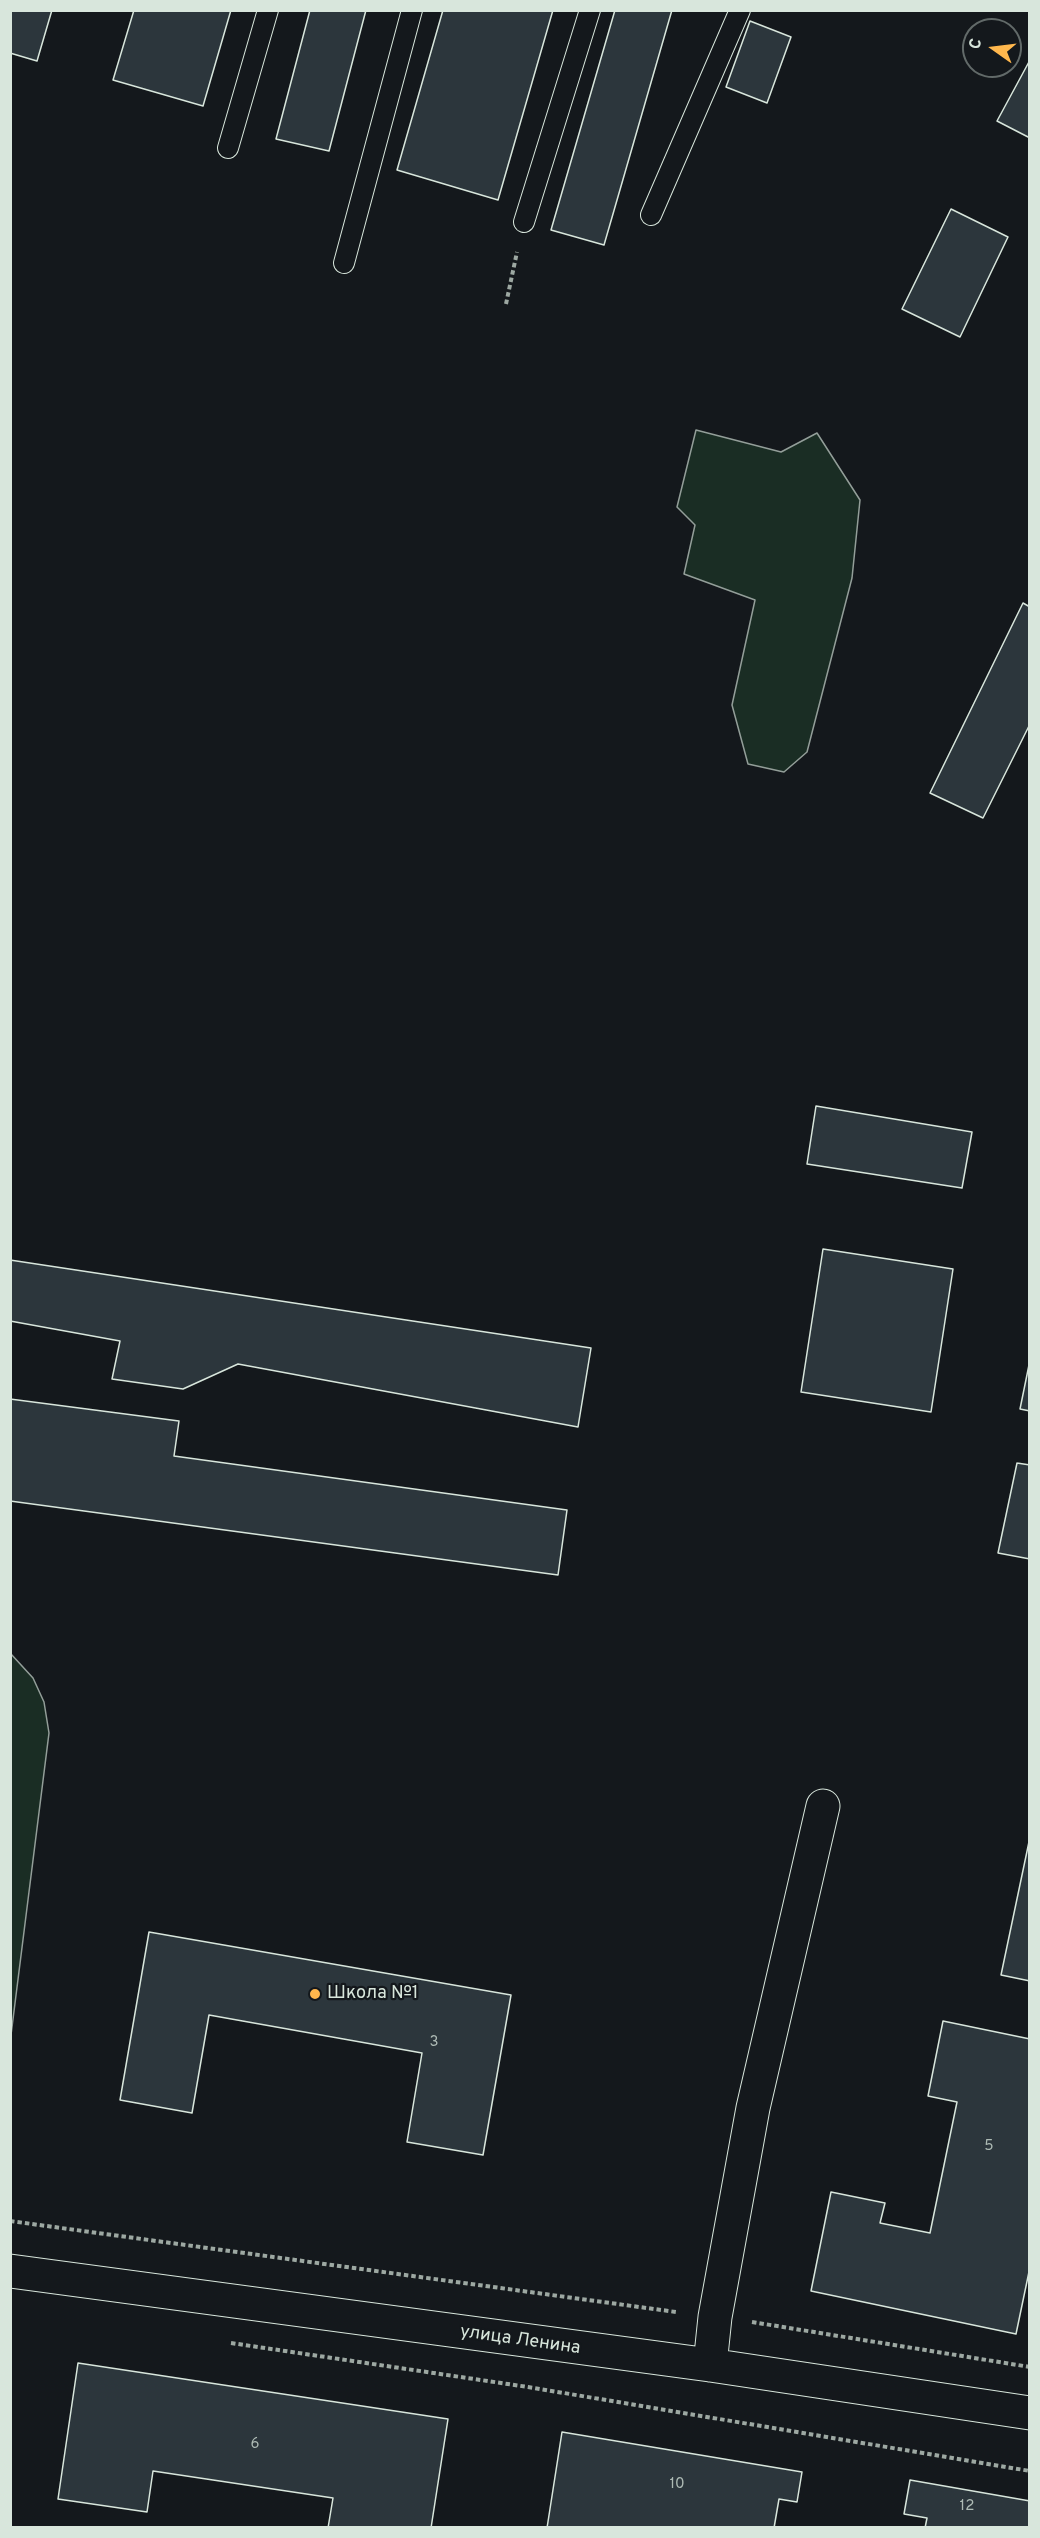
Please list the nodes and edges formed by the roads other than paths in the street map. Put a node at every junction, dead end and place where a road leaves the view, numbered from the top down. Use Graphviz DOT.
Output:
graph roads {
  1 [pos="268,10"];
  2 [pos="412,10"];
  3 [pos="590,10"];
  4 [pos="740,10"];
  5 [pos="228,148"];
  6 [pos="651,215"];
  7 [pos="524,222"];
  8 [pos="344,263"];
  9 [pos="823,1806"];
  10 [pos="10,2271"];
  11 [pos="710,2365"];
  12 [pos="1029,2413"];
  1 -- 5 [label="lane"];
  2 -- 8 [label="lane"];
  3 -- 7 [label="lane"];
  4 -- 6 [label="lane"];
  9 -- 11 [label="street"];
  10 -- 11 [label="street, улица Ленина"];
  11 -- 12 [label="street, улица Ленина"];
}
